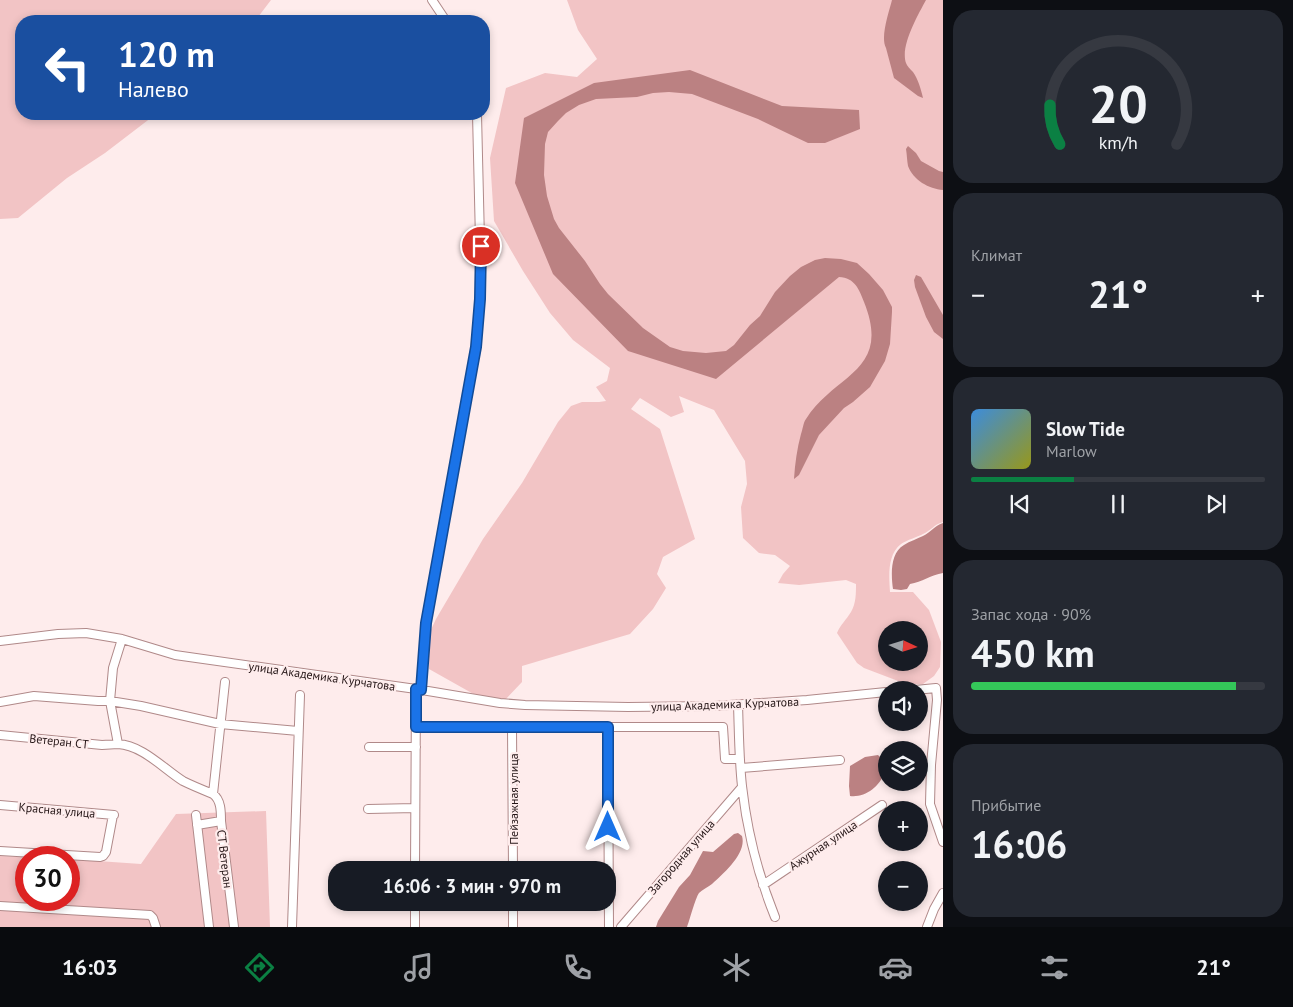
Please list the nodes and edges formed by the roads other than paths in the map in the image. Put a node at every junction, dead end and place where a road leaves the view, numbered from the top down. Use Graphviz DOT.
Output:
graph roads {
  1 [pos="432,0"];
  2 [pos="442,15"];
  3 [pos="477,120"];
  4 [pos="122,639"];
  5 [pos="0,642"];
  6 [pos="225,682"];
  7 [pos="940,688"];
  8 [pos="418,689"];
  9 [pos="878,693"];
  10 [pos="300,695"];
  11 [pos="110,701"];
  12 [pos="0,702"];
  13 [pos="738,704"];
  14 [pos="220,724"];
  15 [pos="416,727"];
  16 [pos="512,727"];
  17 [pos="608,727"];
  18 [pos="298,731"];
  19 [pos="0,735"];
  20 [pos="118,744"];
  21 [pos="416,747"];
  22 [pos="369,748"];
  23 [pos="740,759"];
  24 [pos="840,760"];
  25 [pos="741,768"];
  26 [pos="742,787"];
  27 [pos="213,794"];
  28 [pos="0,805"];
  29 [pos="415,808"];
  30 [pos="878,808"];
  31 [pos="368,809"];
  32 [pos="196,815"];
  33 [pos="221,821"];
  34 [pos="197,825"];
  35 [pos="943,842"];
  36 [pos="0,851"];
  37 [pos="415,861"];
  38 [pos="513,861"];
  39 [pos="764,885"];
  40 [pos="943,893"];
  41 [pos="0,906"];
  42 [pos="415,911"];
  43 [pos="513,911"];
  44 [pos="775,917"];
  45 [pos="156,927"];
  46 [pos="209,927"];
  47 [pos="234,927"];
  48 [pos="292,927"];
  49 [pos="415,927"];
  50 [pos="513,927"];
  51 [pos="609,927"];
  52 [pos="621,927"];
  53 [pos="927,927"];
  1 -- 2 [label="street"];
  3 -- 8 [label="street"];
  4 -- 5 [label="street, улица Академика Курчатова"];
  4 -- 8 [label="street, улица Академика Курчатова"];
  4 -- 11 [label="street"];
  6 -- 14 [label="street"];
  7 -- 35 [label="street"];
  8 -- 13 [label="street, улица Академика Курчатова"];
  8 -- 15 [label="street"];
  9 -- 13 [label="street, улица Академика Курчатова"];
  10 -- 18 [label="street"];
  11 -- 12 [label="street"];
  11 -- 14 [label="street"];
  11 -- 20 [label="street"];
  13 -- 23 [label="street"];
  14 -- 18 [label="street"];
  14 -- 27 [label="street"];
  15 -- 16 [label="street"];
  15 -- 21 [label="street"];
  16 -- 17 [label="street"];
  16 -- 38 [label="street, Пейзажная улица"];
  17 -- 23 [label="street"];
  17 -- 51 [label="street"];
  18 -- 48 [label="street"];
  19 -- 20 [label="street, Ветеран СТ"];
  20 -- 27 [label="street, Ветеран СТ"];
  21 -- 22 [label="street"];
  21 -- 29 [label="street"];
  23 -- 25 [label="street"];
  24 -- 25 [label="street"];
  25 -- 26 [label="street"];
  26 -- 39 [label="street"];
  26 -- 52 [label="street, Загородная улица"];
  27 -- 33 [label="street, СТ Ветеран"];
  28 -- 36 [label="street, Красная улица"];
  29 -- 31 [label="street"];
  29 -- 37 [label="street"];
  30 -- 39 [label="street, Ажурная улица"];
  32 -- 34 [label="street, СТ Ветеран"];
  33 -- 34 [label="street"];
  33 -- 47 [label="street, СТ Ветеран"];
  34 -- 46 [label="street, СТ Ветеран"];
  39 -- 44 [label="street"];
  40 -- 53 [label="street"];
  41 -- 45 [label="street"];
  42 -- 49 [label="street"];
  43 -- 50 [label="street"];
}
